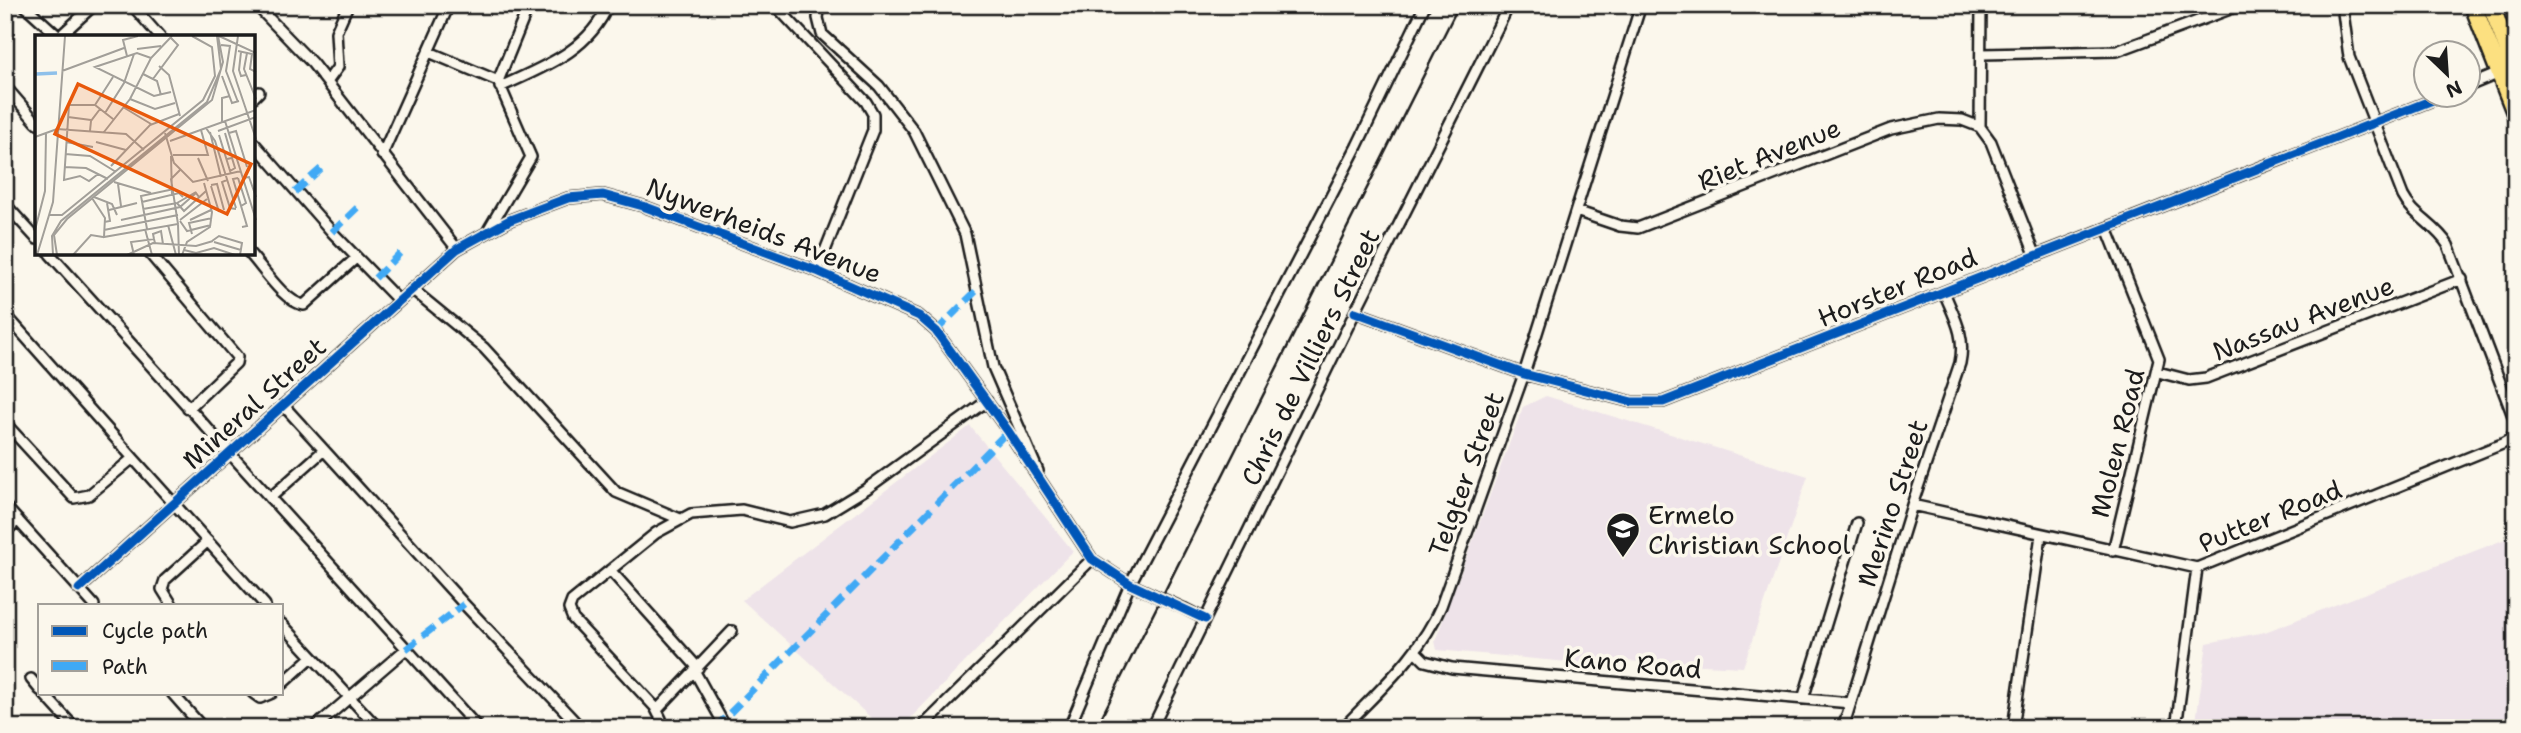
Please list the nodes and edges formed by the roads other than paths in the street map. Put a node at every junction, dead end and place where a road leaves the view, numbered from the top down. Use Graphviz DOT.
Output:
graph roads {
  1 [pos="24,5"];
  2 [pos="94,5"];
  3 [pos="132,5"];
  4 [pos="256,5"];
  5 [pos="348,5"];
  6 [pos="449,5"];
  7 [pos="529,5"];
  8 [pos="608,5"];
  9 [pos="790,5"];
  10 [pos="820,5"];
  11 [pos="1424,5"];
  12 [pos="1509,5"];
  13 [pos="1641,5"];
  14 [pos="1981,5"];
  15 [pos="2241,5"];
  16 [pos="2342,5"];
  17 [pos="2473,5"];
  18 [pos="2491,5"];
  19 [pos="778,9"];
  20 [pos="57,35"];
  21 [pos="61,35"];
  22 [pos="158,35"];
  23 [pos="429,52"];
  24 [pos="1982,54"];
  25 [pos="2511,70"];
  26 [pos="2482,81"];
  27 [pos="327,82"];
  28 [pos="499,84"];
  29 [pos="5,86"];
  30 [pos="2415,108"];
  31 [pos="2516,115"];
  32 [pos="35,121"];
  33 [pos="2375,125"];
  34 [pos="1980,127"];
  35 [pos="256,145"];
  36 [pos="382,155"];
  37 [pos="5,204"];
  38 [pos="1576,211"];
  39 [pos="2107,228"];
  40 [pos="487,232"];
  41 [pos="35,237"];
  42 [pos="457,249"];
  43 [pos="2035,254"];
  44 [pos="52,256"];
  45 [pos="151,256"];
  46 [pos="252,256"];
  47 [pos="356,258"];
  48 [pos="817,271"];
  49 [pos="2462,279"];
  50 [pos="412,289"];
  51 [pos="1944,292"];
  52 [pos="399,302"];
  53 [pos="1354,312"];
  54 [pos="5,314"];
  55 [pos="2158,372"];
  56 [pos="1524,374"];
  57 [pos="987,401"];
  58 [pos="283,405"];
  59 [pos="188,408"];
  60 [pos="5,423"];
  61 [pos="2516,424"];
  62 [pos="2516,429"];
  63 [pos="324,450"];
  64 [pos="228,453"];
  65 [pos="133,458"];
  66 [pos="1040,480"];
  67 [pos="270,498"];
  68 [pos="173,503"];
  69 [pos="1912,505"];
  70 [pos="5,506"];
  71 [pos="680,519"];
  72 [pos="18,520"];
  73 [pos="1857,523"];
  74 [pos="5,532"];
  75 [pos="2041,535"];
  76 [pos="208,541"];
  77 [pos="2113,551"];
  78 [pos="1092,559"];
  79 [pos="2197,568"];
  80 [pos="610,570"];
  81 [pos="1130,584"];
  82 [pos="79,589"];
  83 [pos="93,604"];
  84 [pos="171,604"];
  85 [pos="264,604"];
  86 [pos="1205,619"];
  87 [pos="284,626"];
  88 [pos="732,631"];
  89 [pos="406,649"];
  90 [pos="1416,652"];
  91 [pos="312,657"];
  92 [pos="697,670"];
  93 [pos="31,679"];
  94 [pos="284,682"];
  95 [pos="38,687"];
  96 [pos="45,694"];
  97 [pos="173,694"];
  98 [pos="350,698"];
  99 [pos="1803,699"];
  100 [pos="1851,703"];
  101 [pos="657,710"];
  102 [pos="75,728"];
  103 [pos="203,728"];
  104 [pos="314,728"];
  105 [pos="378,728"];
  106 [pos="478,728"];
  107 [pos="581,728"];
  108 [pos="659,728"];
  109 [pos="726,728"];
  110 [pos="921,728"];
  111 [pos="1069,728"];
  112 [pos="1152,728"];
  113 [pos="1343,728"];
  114 [pos="1843,728"];
  115 [pos="2013,728"];
  116 [pos="2176,728"];
  1 -- 20 [label="street"];
  2 -- 21 [label="street"];
  3 -- 22 [label="street"];
  4 -- 27 [label="street"];
  5 -- 27 [label="street"];
  6 -- 23 [label="street"];
  7 -- 28 [label="street"];
  8 -- 28 [label="street"];
  9 -- 19 [label="street"];
  10 -- 66 [label="street"];
  11 -- 81 [label="street"];
  12 -- 53 [label="street, Chris de Villiers Street"];
  13 -- 38 [label="street, Telgter Street"];
  14 -- 24 [label="street"];
  15 -- 24 [label="street"];
  16 -- 33 [label="street"];
  17 -- 25 [label="highway"];
  18 -- 25 [label="highway"];
  19 -- 48 [label="street"];
  23 -- 28 [label="street"];
  23 -- 36 [label="street"];
  24 -- 34 [label="street"];
  25 -- 26 [label="street"];
  25 -- 31 [label="highway"];
  27 -- 36 [label="street"];
  28 -- 40 [label="street"];
  29 -- 32 [label="street"];
  30 -- 33 [label="street, Horster Road"];
  33 -- 39 [label="street, Horster Road"];
  33 -- 49 [label="street"];
  34 -- 38 [label="street, Riet Avenue"];
  34 -- 43 [label="street"];
  35 -- 47 [label="street"];
  36 -- 42 [label="street"];
  37 -- 41 [label="street"];
  38 -- 56 [label="street, Telgter Street"];
  39 -- 43 [label="street, Horster Road"];
  39 -- 55 [label="street, Molen Road"];
  40 -- 42 [label="street, Nywerheids Avenue"];
  40 -- 48 [label="street, Nywerheids Avenue"];
  42 -- 50 [label="street, Mineral Street"];
  43 -- 51 [label="street, Horster Road"];
  44 -- 59 [label="street"];
  45 -- 59 [label="street"];
  46 -- 47 [label="street"];
  47 -- 52 [label="street"];
  48 -- 57 [label="street, Nywerheids Avenue"];
  49 -- 55 [label="street, Nassau Avenue"];
  49 -- 61 [label="street"];
  50 -- 52 [label="street, Mineral Street"];
  50 -- 71 [label="street"];
  51 -- 56 [label="street, Horster Road"];
  51 -- 69 [label="street, Merino Street"];
  52 -- 58 [label="street, Mineral Street"];
  53 -- 56 [label="street, Horster Road"];
  53 -- 86 [label="street, Chris de Villiers Street"];
  54 -- 65 [label="street"];
  55 -- 77 [label="street, Molen Road"];
  56 -- 90 [label="street, Telgter Street"];
  57 -- 66 [label="street, Nywerheids Avenue"];
  57 -- 71 [label="street"];
  58 -- 63 [label="street"];
  58 -- 64 [label="street, Mineral Street"];
  59 -- 64 [label="street"];
  60 -- 65 [label="street"];
  62 -- 79 [label="street, Putter Road"];
  63 -- 67 [label="street"];
  63 -- 107 [label="street"];
  64 -- 67 [label="street"];
  64 -- 68 [label="street, Mineral Street"];
  65 -- 68 [label="street"];
  66 -- 78 [label="street, Nywerheids Avenue"];
  67 -- 89 [label="street"];
  68 -- 76 [label="street"];
  68 -- 82 [label="street, Mineral Street"];
  69 -- 75 [label="street, Putter Road"];
  69 -- 100 [label="street, Merino Street"];
  70 -- 72 [label="street"];
  71 -- 80 [label="street"];
  72 -- 74 [label="street"];
  72 -- 82 [label="street"];
  73 -- 99 [label="street"];
  75 -- 77 [label="street, Putter Road"];
  75 -- 115 [label="street"];
  76 -- 84 [label="street"];
  76 -- 85 [label="street"];
  77 -- 79 [label="street, Putter Road"];
  78 -- 81 [label="street"];
  78 -- 110 [label="street"];
  79 -- 116 [label="street"];
  80 -- 92 [label="street"];
  80 -- 101 [label="street"];
  81 -- 86 [label="street, bridge"];
  81 -- 111 [label="street"];
  82 -- 83 [label="street"];
  86 -- 112 [label="street, Chris de Villiers Street"];
  87 -- 91 [label="street"];
  88 -- 92 [label="street"];
  89 -- 98 [label="street"];
  89 -- 106 [label="street"];
  90 -- 99 [label="street, Kano Road"];
  90 -- 113 [label="street, Telgter Street"];
  91 -- 94 [label="street"];
  91 -- 98 [label="street"];
  92 -- 101 [label="street"];
  92 -- 109 [label="street"];
  93 -- 95 [label="street"];
  96 -- 102 [label="street"];
  97 -- 103 [label="street"];
  98 -- 104 [label="street"];
  98 -- 105 [label="street"];
  99 -- 100 [label="street, Kano Road"];
  100 -- 114 [label="street, Merino Street"];
  101 -- 108 [label="street"];
}
